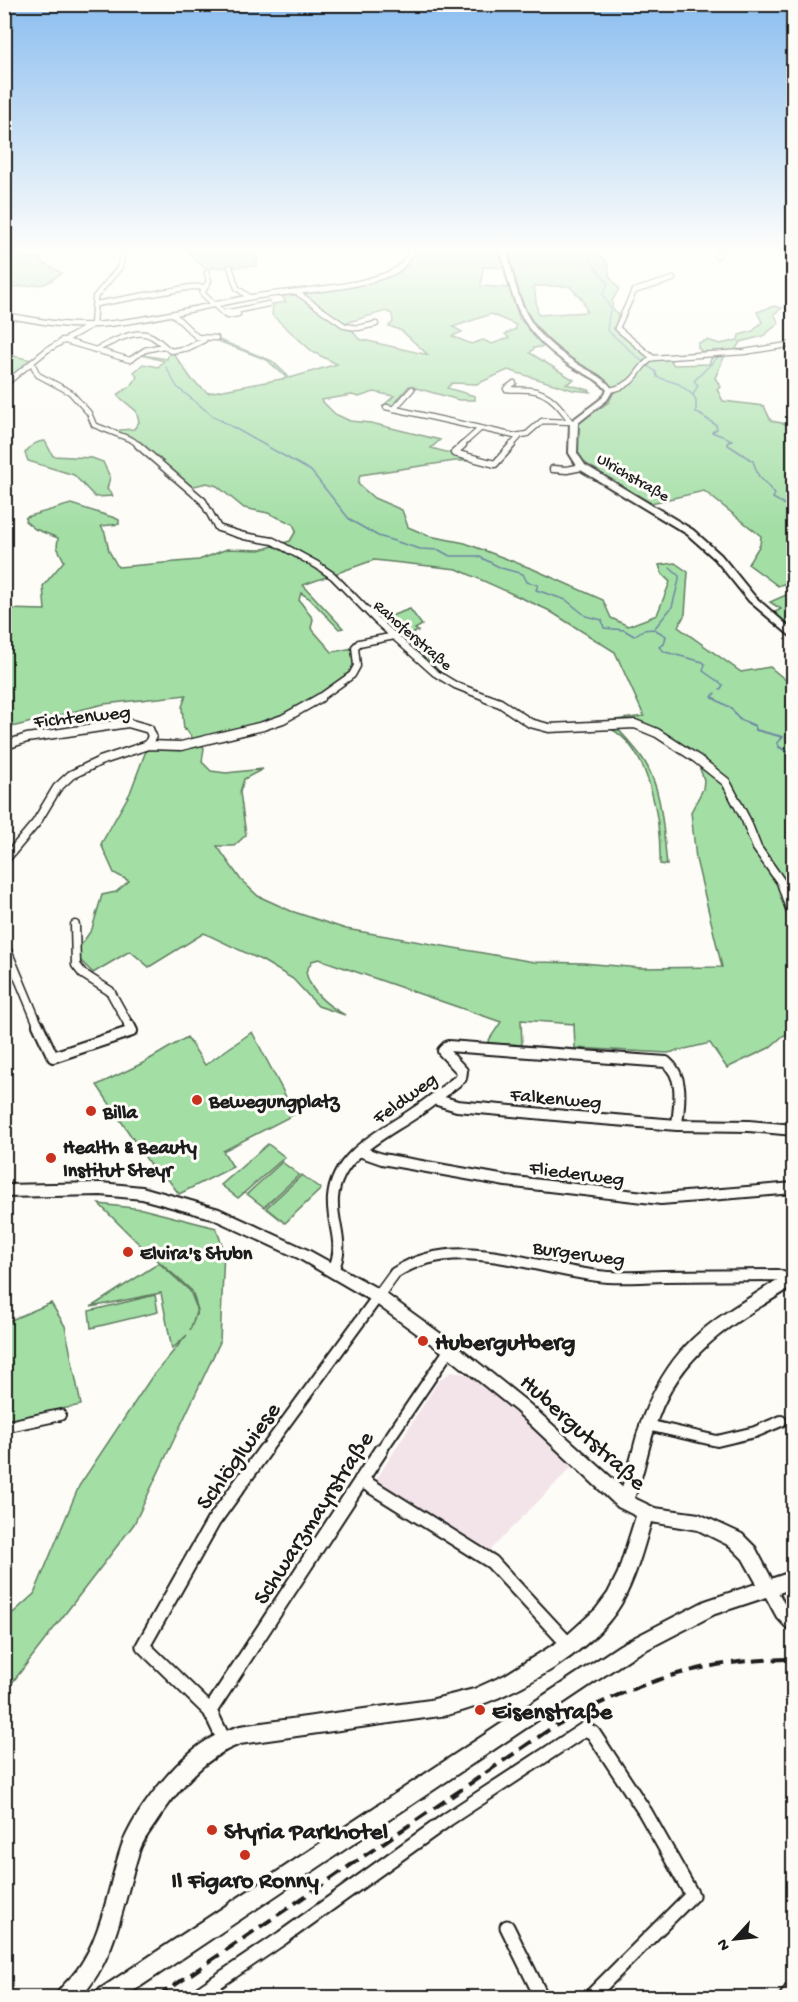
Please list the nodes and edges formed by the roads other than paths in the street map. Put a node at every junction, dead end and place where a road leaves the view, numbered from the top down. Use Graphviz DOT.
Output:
graph roads {
  1 [pos="58,343"];
  2 [pos="74,343"];
  3 [pos="109,343"];
  4 [pos="160,343"];
  5 [pos="195,343"];
  6 [pos="546,343"];
  7 [pos="634,343"];
  8 [pos="794,344"];
  9 [pos="163,346"];
  10 [pos="95,350"];
  11 [pos="653,358"];
  12 [pos="32,363"];
  13 [pos="514,382"];
  14 [pos="4,385"];
  15 [pos="412,388"];
  16 [pos="610,390"];
  17 [pos="386,407"];
  18 [pos="394,409"];
  19 [pos="573,422"];
  20 [pos="480,429"];
  21 [pos="520,436"];
  22 [pos="582,467"];
  23 [pos="554,469"];
  24 [pos="395,636"];
  25 [pos="794,636"];
  26 [pos="7,742"];
  27 [pos="148,745"];
  28 [pos="4,751"];
  29 [pos="4,861"];
  30 [pos="794,921"];
  31 [pos="75,925"];
  32 [pos="4,943"];
  33 [pos="434,1099"];
  34 [pos="677,1125"];
  35 [pos="794,1130"];
  36 [pos="359,1150"];
  37 [pos="794,1188"];
  38 [pos="4,1191"];
  39 [pos="333,1270"];
  40 [pos="792,1279"];
  41 [pos="377,1296"];
  42 [pos="450,1348"];
  43 [pos="60,1415"];
  44 [pos="781,1421"];
  45 [pos="647,1425"];
  46 [pos="4,1427"];
  47 [pos="361,1480"];
  48 [pos="624,1501"];
  49 [pos="645,1513"];
  50 [pos="794,1580"];
  51 [pos="768,1587"];
  52 [pos="794,1626"];
  53 [pos="569,1645"];
  54 [pos="210,1711"];
  55 [pos="224,1740"];
  56 [pos="507,1927"];
  57 [pos="794,1986"];
  58 [pos="65,1998"];
  59 [pos="104,1998"];
  60 [pos="193,1998"];
  61 [pos="542,1998"];
  62 [pos="589,1998"];
  63 [pos="786,1998"];
  1 -- 12 [label="street"];
  2 -- 10 [label="street"];
  3 -- 10 [label="street"];
  4 -- 9 [label="street"];
  5 -- 9 [label="street"];
  6 -- 16 [label="street"];
  7 -- 11 [label="street"];
  8 -- 11 [label="street"];
  9 -- 10 [label="street"];
  11 -- 16 [label="street"];
  12 -- 14 [label="street"];
  12 -- 24 [label="street, Rahoferstraße"];
  13 -- 19 [label="street"];
  15 -- 18 [label="street"];
  16 -- 19 [label="street"];
  17 -- 18 [label="street"];
  18 -- 20 [label="street"];
  19 -- 21 [label="street"];
  19 -- 22 [label="street, Ulrichstraße"];
  20 -- 21 [label="street"];
  20 -- 21 [label="street"];
  22 -- 23 [label="street"];
  22 -- 25 [label="street, Ulrichstraße"];
  24 -- 27 [label="street"];
  24 -- 30 [label="street, Rahoferstraße"];
  26 -- 27 [label="street, Fichtenweg"];
  26 -- 28 [label="street, Fichtenweg"];
  27 -- 29 [label="street"];
  31 -- 32 [label="street"];
  33 -- 34 [label="street, Falkenweg"];
  33 -- 34 [label="street, Feldweg"];
  33 -- 36 [label="street, Feldweg"];
  34 -- 35 [label="street, Falkenweg"];
  36 -- 37 [label="street, Fliederweg"];
  36 -- 39 [label="street, Feldweg"];
  38 -- 39 [label="street, Hubergutstraße"];
  39 -- 41 [label="street, Hubergutstraße"];
  40 -- 41 [label="street, Burgerweg"];
  40 -- 45 [label="street"];
  41 -- 42 [label="street, Hubergutstraße"];
  41 -- 54 [label="street, Schlöglwiese"];
  42 -- 47 [label="street, Schwarzmayrstraße"];
  42 -- 48 [label="street, Hubergutstraße"];
  43 -- 46 [label="street"];
  44 -- 45 [label="street"];
  45 -- 48 [label="street"];
  47 -- 53 [label="street"];
  47 -- 54 [label="street, Schwarzmayrstraße"];
  48 -- 49 [label="street, Hubergutstraße"];
  49 -- 51 [label="street"];
  49 -- 53 [label="street"];
  50 -- 51 [label="street"];
  51 -- 52 [label="street"];
  51 -- 59 [label="street"];
  53 -- 55 [label="street"];
  54 -- 55 [label="street"];
  55 -- 58 [label="street"];
  56 -- 61 [label="street"];
  57 -- 63 [label="street"];
  60 -- 62 [label="street"];
}
